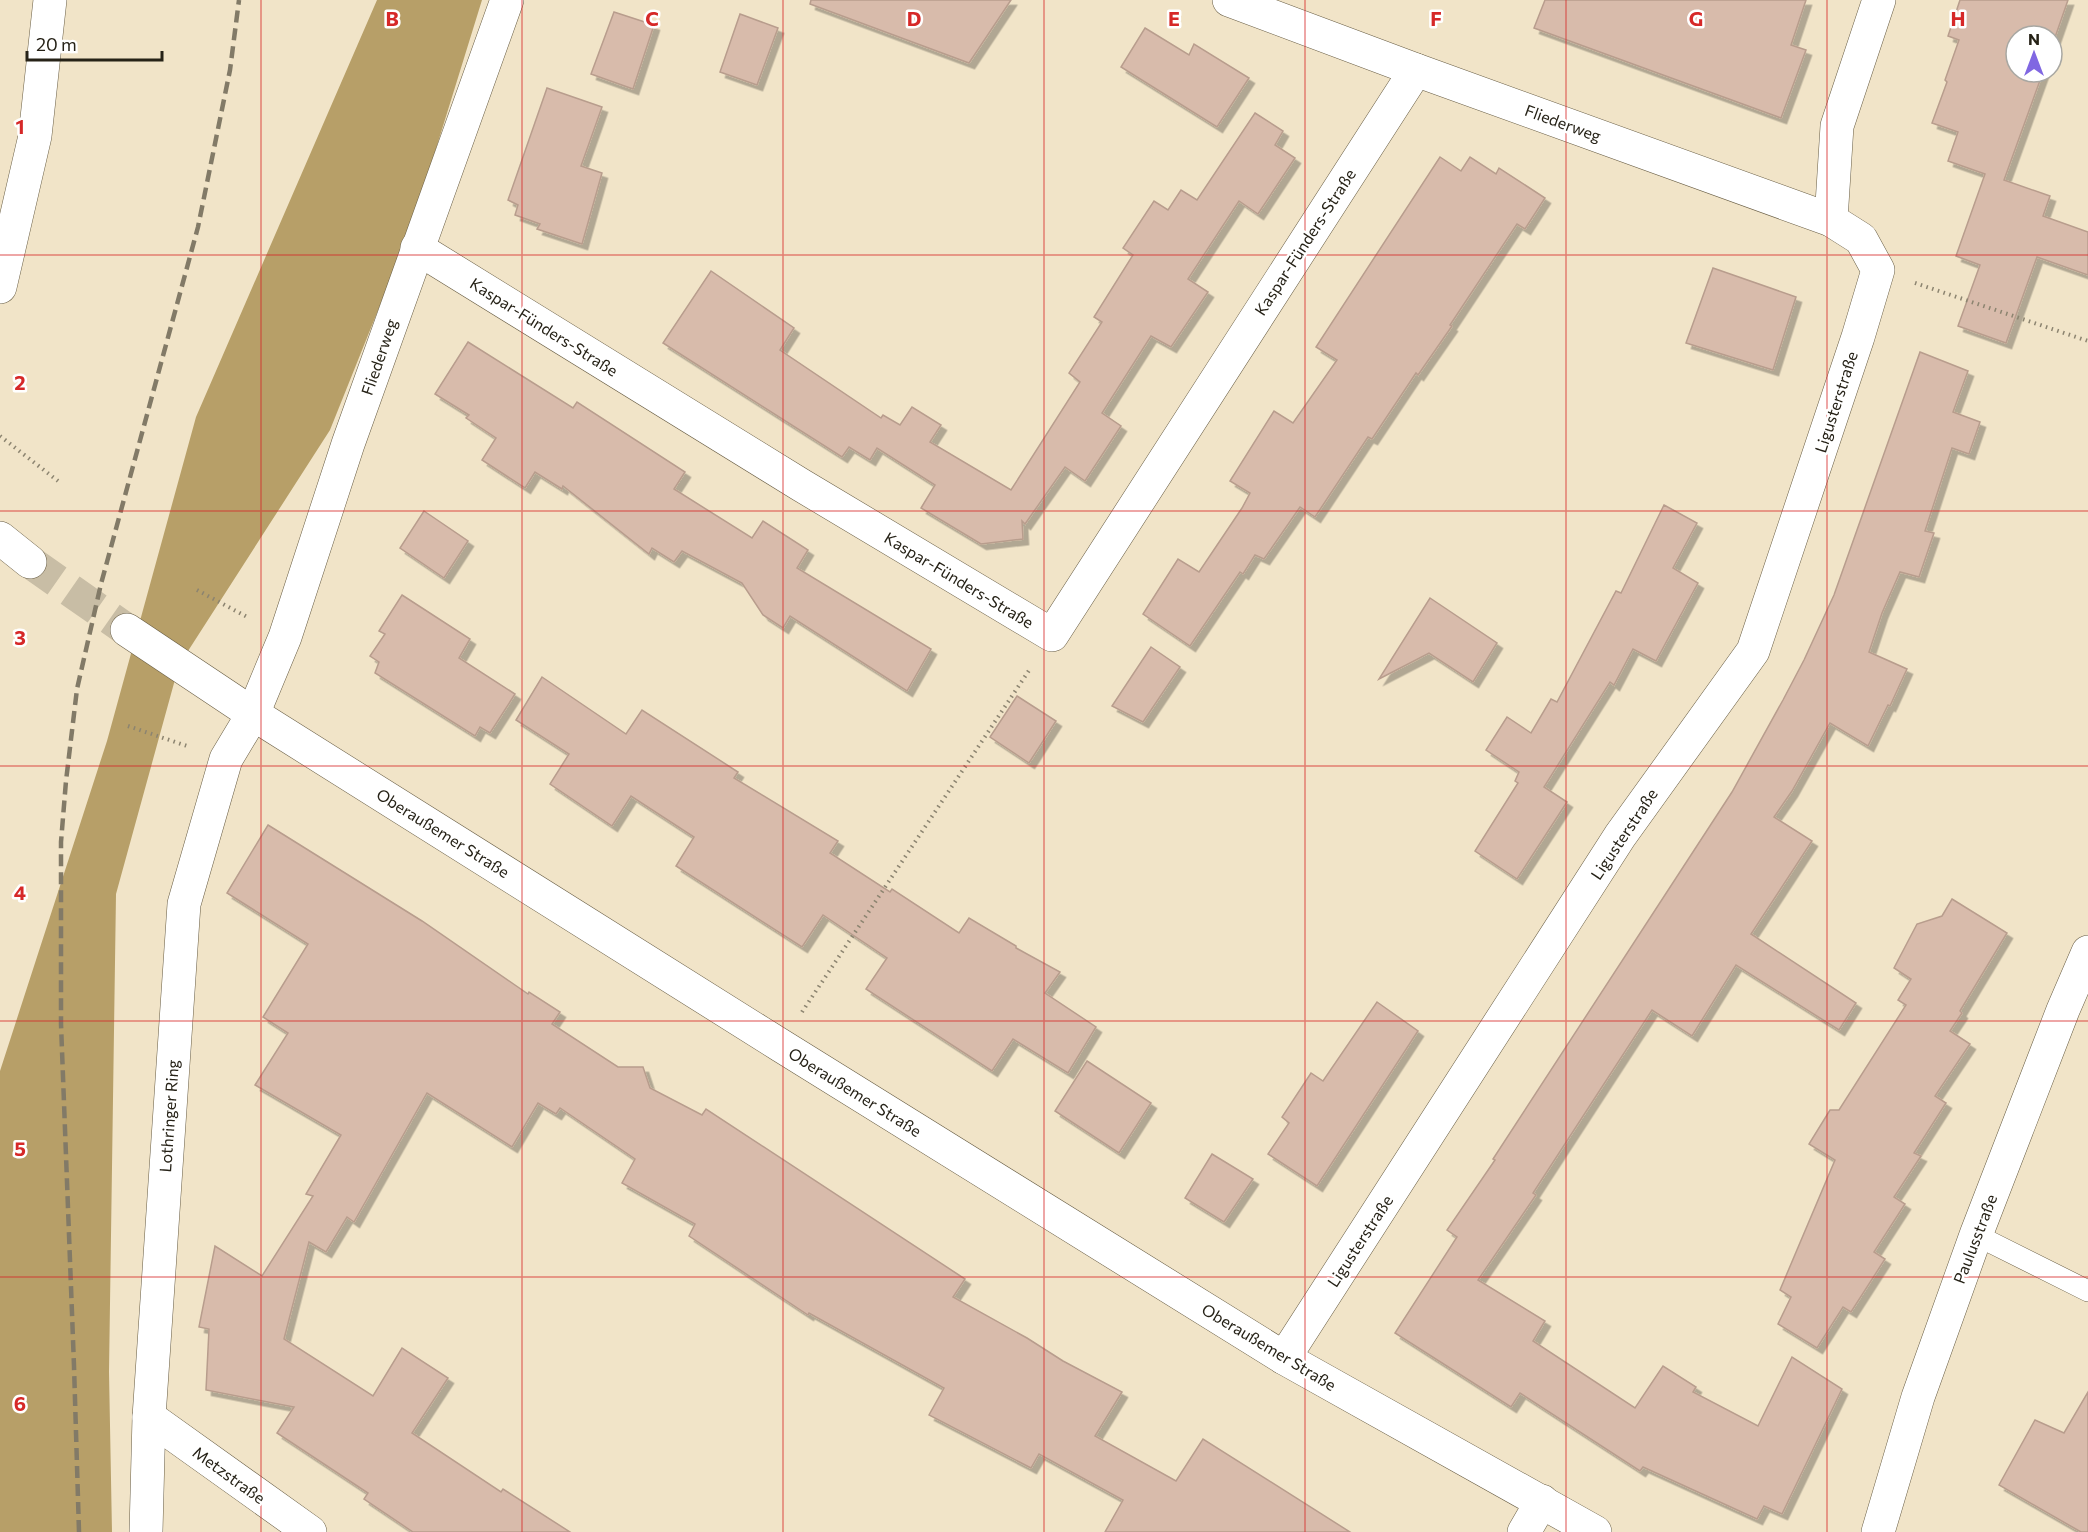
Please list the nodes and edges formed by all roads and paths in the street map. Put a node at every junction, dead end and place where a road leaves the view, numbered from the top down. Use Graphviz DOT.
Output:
graph roads {
  1 [pos="50,0"];
  2 [pos="507,0"];
  3 [pos="1229,0"];
  4 [pos="1879,0"];
  5 [pos="1416,70"];
  6 [pos="1831,220"];
  7 [pos="417,248"];
  8 [pos="1878,270"];
  9 [pos="0,287"];
  10 [pos="2088,341"];
  11 [pos="0,436"];
  12 [pos="58,482"];
  13 [pos="0,538"];
  14 [pos="30,562"];
  15 [pos="197,590"];
  16 [pos="127,630"];
  17 [pos="1052,635"];
  18 [pos="285,638"];
  19 [pos="253,714"];
  20 [pos="128,726"];
  21 [pos="226,759"];
  22 [pos="2088,952"];
  23 [pos="780,1046"];
  24 [pos="1976,1235"];
  25 [pos="2088,1291"];
  26 [pos="1284,1358"];
  27 [pos="149,1418"];
  28 [pos="1542,1502"];
  29 [pos="146,1532"];
  30 [pos="310,1532"];
  31 [pos="1524,1532"];
  32 [pos="1595,1532"];
  33 [pos="1878,1532"];
  1 -- 9 [label="street"];
  2 -- 7 [label="street, Fliederweg"];
  3 -- 5 [label="street, Fliederweg"];
  4 -- 6 [label="street"];
  5 -- 6 [label="street, Fliederweg"];
  5 -- 17 [label="street, Kaspar-Fünders-Straße"];
  6 -- 8 [label="street, Fliederweg"];
  7 -- 17 [label="street, Kaspar-Fünders-Straße"];
  7 -- 18 [label="street, Fliederweg"];
  8 -- 10 [label="path"];
  8 -- 26 [label="street, Ligusterstraße"];
  11 -- 12 [label="path"];
  13 -- 14 [label="street"];
  15 -- 18 [label="path"];
  16 -- 19 [label="street, Oberaußemer Straße"];
  17 -- 23 [label="path"];
  18 -- 19 [label="street, Fliederweg"];
  19 -- 21 [label="street, Lothringer Ring"];
  19 -- 23 [label="street, Oberaußemer Straße"];
  20 -- 21 [label="path"];
  21 -- 27 [label="street, Lothringer Ring"];
  22 -- 24 [label="street, Paulusstraße"];
  23 -- 26 [label="street, Oberaußemer Straße"];
  24 -- 25 [label="lane"];
  24 -- 33 [label="street, Paulusstraße"];
  26 -- 28 [label="street, Oberaußemer Straße"];
  27 -- 29 [label="street, Lothringer Ring"];
  27 -- 30 [label="street, Metzstraße"];
  28 -- 31 [label="street"];
  28 -- 32 [label="street, Oberaußemer Straße"];
}
